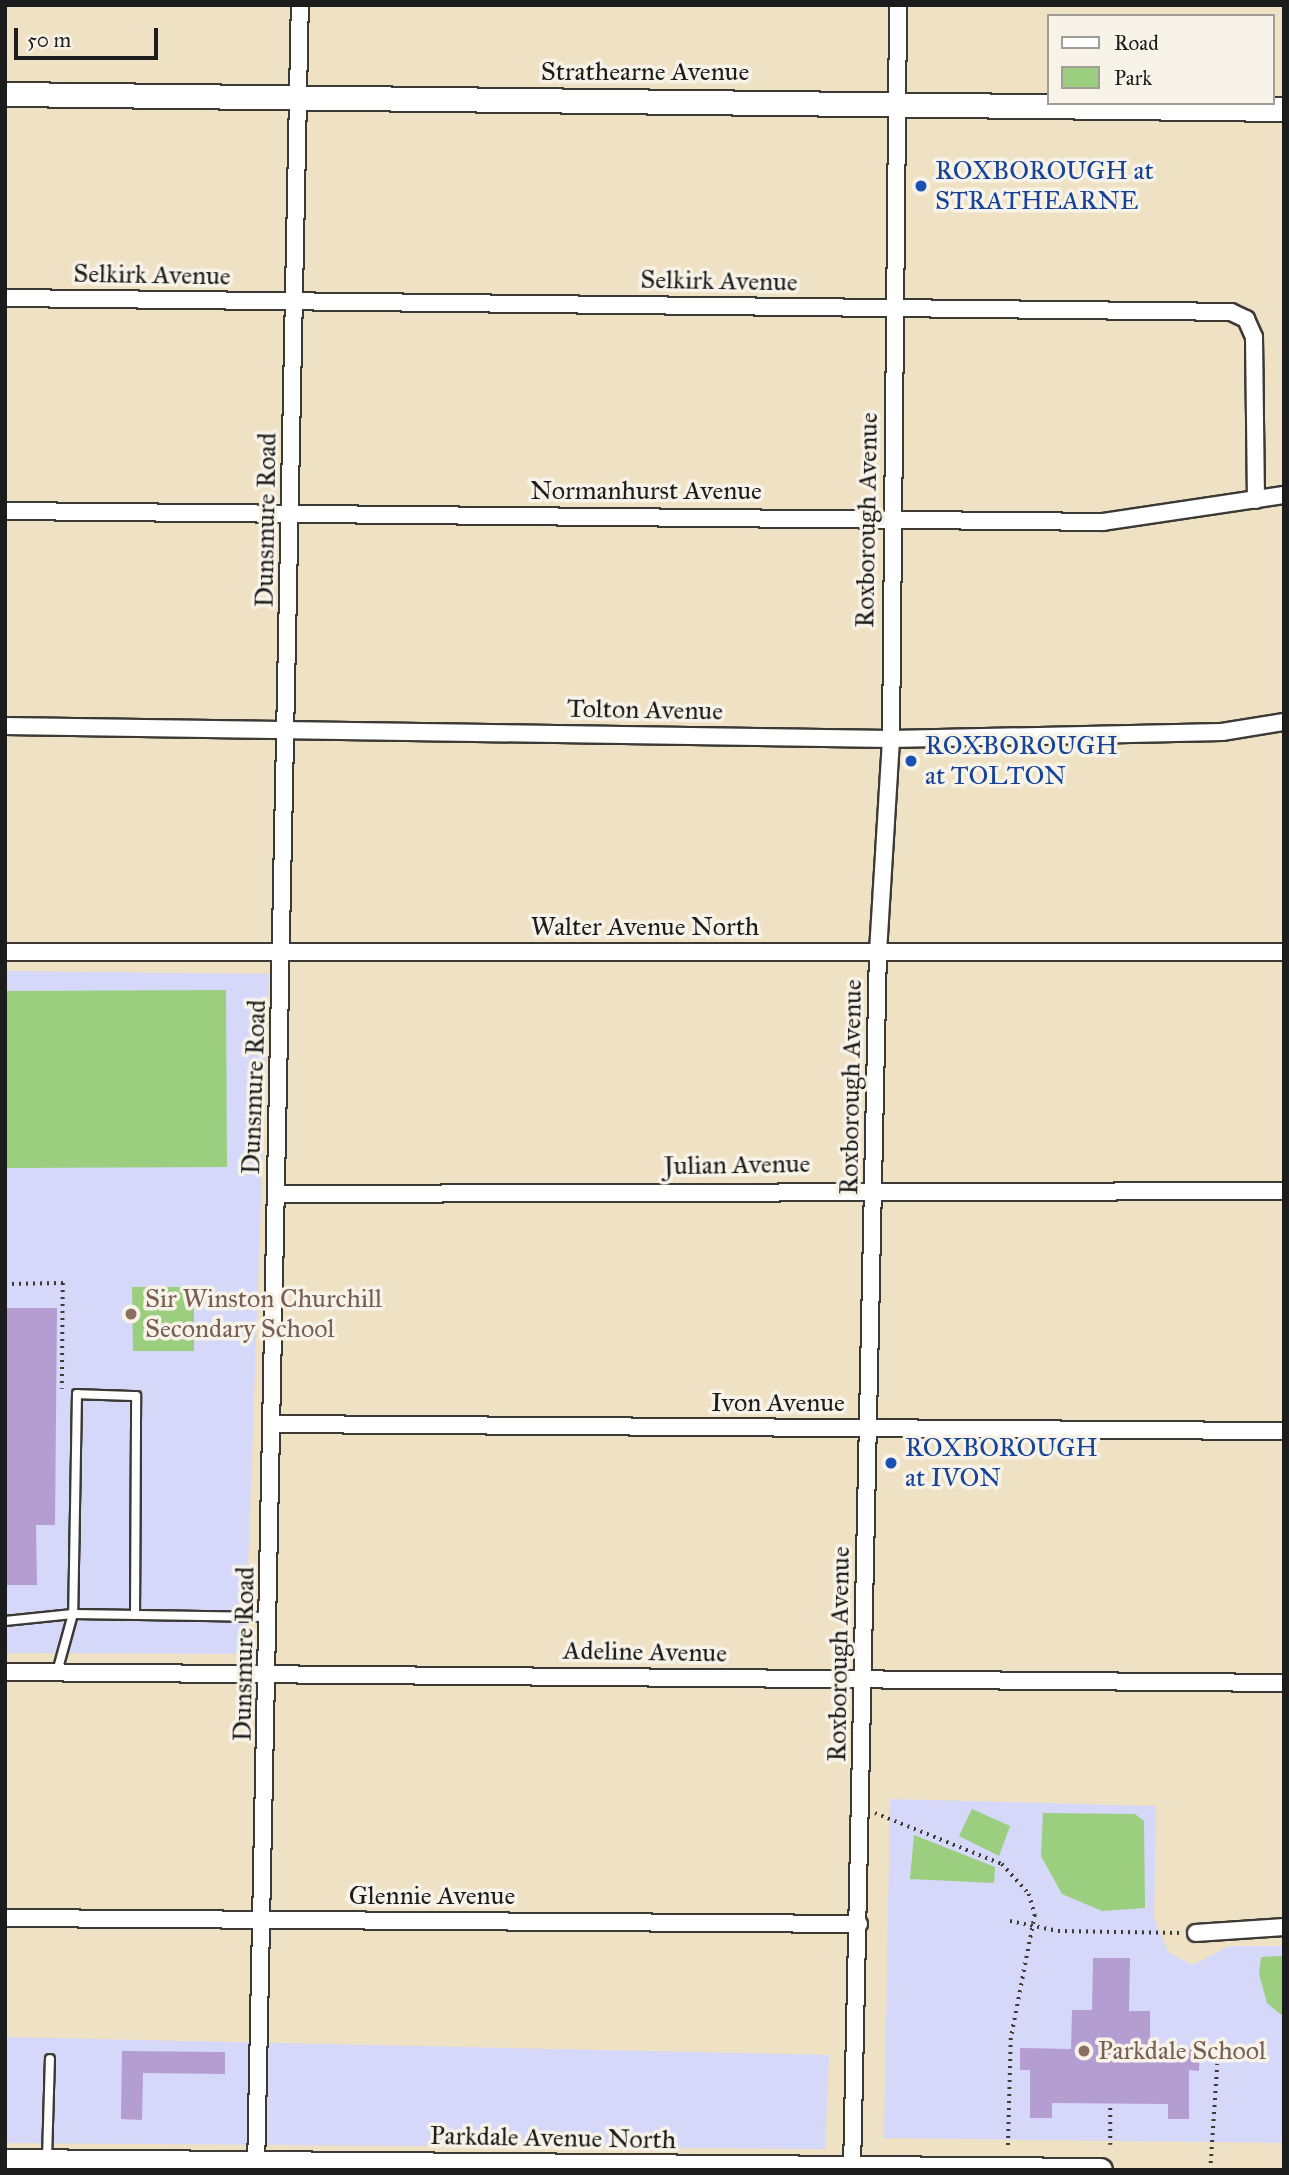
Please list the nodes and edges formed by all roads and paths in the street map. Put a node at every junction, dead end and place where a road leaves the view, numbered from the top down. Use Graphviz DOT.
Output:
graph roads {
  1 [pos="300,5"];
  2 [pos="898,5"];
  3 [pos="5,94"];
  4 [pos="299,97"];
  5 [pos="901,102"];
  6 [pos="1048,105"];
  7 [pos="1065,105"];
  8 [pos="1284,109"];
  9 [pos="5,298"];
  10 [pos="295,302"];
  11 [pos="895,308"];
  12 [pos="1284,495"];
  13 [pos="1256,500"];
  14 [pos="5,511"];
  15 [pos="291,513"];
  16 [pos="890,518"];
  17 [pos="1284,722"];
  18 [pos="5,726"];
  19 [pos="287,728"];
  20 [pos="891,739"];
  21 [pos="282,951"];
  22 [pos="5,952"];
  23 [pos="878,952"];
  24 [pos="1284,952"];
  25 [pos="873,1188"];
  26 [pos="1284,1191"];
  27 [pos="276,1194"];
  28 [pos="5,1284"];
  29 [pos="62,1389"];
  30 [pos="271,1424"];
  31 [pos="868,1429"];
  32 [pos="1284,1431"];
  33 [pos="73,1614"];
  34 [pos="135,1615"];
  35 [pos="269,1616"];
  36 [pos="5,1620"];
  37 [pos="5,1672"];
  38 [pos="57,1672"];
  39 [pos="269,1672"];
  40 [pos="863,1679"];
  41 [pos="1284,1683"];
  42 [pos="861,1810"];
  43 [pos="5,1918"];
  44 [pos="262,1920"];
  45 [pos="1010,1921"];
  46 [pos="859,1924"];
  47 [pos="1284,1927"];
  48 [pos="1032,1928"];
  49 [pos="1196,1933"];
  50 [pos="50,2059"];
  51 [pos="1217,2064"];
  52 [pos="1110,2104"];
  53 [pos="1110,2145"];
  54 [pos="5,2161"];
  55 [pos="47,2161"];
  56 [pos="256,2167"];
  57 [pos="984,2169"];
  58 [pos="1021,2169"];
  59 [pos="852,2170"];
  60 [pos="1100,2170"];
  61 [pos="1210,2170"];
  1 -- 4 [label="street, Dunsmure Road"];
  2 -- 5 [label="street, Roxborough Avenue"];
  3 -- 4 [label="street, Strathearne Avenue"];
  4 -- 5 [label="street, Strathearne Avenue"];
  4 -- 10 [label="street, Dunsmure Road"];
  5 -- 6 [label="street, Strathearne Avenue"];
  5 -- 11 [label="street, Roxborough Avenue"];
  7 -- 8 [label="street, Strathearne Avenue"];
  9 -- 10 [label="street, Selkirk Avenue"];
  10 -- 11 [label="street, Selkirk Avenue"];
  10 -- 15 [label="street, Dunsmure Road"];
  11 -- 13 [label="street, Selkirk Avenue"];
  11 -- 16 [label="street, Roxborough Avenue"];
  12 -- 13 [label="street, Normanhurst Avenue"];
  13 -- 16 [label="street, Normanhurst Avenue"];
  14 -- 15 [label="street, Normanhurst Avenue"];
  15 -- 16 [label="street, Normanhurst Avenue"];
  15 -- 19 [label="street, Dunsmure Road"];
  16 -- 20 [label="street, Roxborough Avenue"];
  17 -- 20 [label="street, Tolton Avenue"];
  18 -- 19 [label="street, Tolton Avenue"];
  19 -- 20 [label="street, Tolton Avenue"];
  19 -- 21 [label="street, Dunsmure Road"];
  20 -- 23 [label="street, Roxborough Avenue"];
  21 -- 22 [label="street, Walter Avenue North"];
  21 -- 23 [label="street, Walter Avenue North"];
  21 -- 27 [label="street, Dunsmure Road"];
  23 -- 24 [label="street, Walter Avenue North"];
  23 -- 25 [label="street, Roxborough Avenue"];
  25 -- 26 [label="street, Julian Avenue"];
  25 -- 27 [label="street, Julian Avenue"];
  25 -- 31 [label="street, Roxborough Avenue"];
  27 -- 30 [label="street, Dunsmure Road"];
  28 -- 29 [label="path"];
  30 -- 31 [label="street, Ivon Avenue"];
  30 -- 35 [label="street, Dunsmure Road"];
  31 -- 32 [label="street, Ivon Avenue"];
  31 -- 40 [label="street, Roxborough Avenue"];
  33 -- 34 [label="lane"];
  33 -- 34 [label="lane"];
  33 -- 36 [label="lane"];
  33 -- 38 [label="lane"];
  34 -- 35 [label="lane"];
  35 -- 39 [label="street, Dunsmure Road"];
  37 -- 38 [label="street, Adeline Avenue"];
  38 -- 39 [label="street, Adeline Avenue"];
  39 -- 40 [label="street, Adeline Avenue"];
  39 -- 44 [label="street, Dunsmure Road"];
  40 -- 41 [label="street, Adeline Avenue"];
  40 -- 42 [label="street, Roxborough Avenue"];
  42 -- 46 [label="street, Roxborough Avenue"];
  42 -- 48 [label="path"];
  43 -- 44 [label="street, Glennie Avenue"];
  44 -- 46 [label="street, Glennie Avenue"];
  44 -- 56 [label="street, Dunsmure Road"];
  45 -- 48 [label="path"];
  46 -- 59 [label="street, Roxborough Avenue"];
  47 -- 49 [label="street"];
  48 -- 49 [label="path"];
  48 -- 58 [label="path"];
  50 -- 55 [label="lane"];
  51 -- 61 [label="path"];
  52 -- 53 [label="path"];
  54 -- 55 [label="street, Parkdale Avenue North"];
  55 -- 56 [label="street, Parkdale Avenue North"];
  56 -- 59 [label="street, Parkdale Avenue North"];
  57 -- 58 [label="street, Parkdale Avenue North"];
  57 -- 59 [label="street, Parkdale Avenue North"];
  58 -- 60 [label="street, Parkdale Avenue North"];
}
